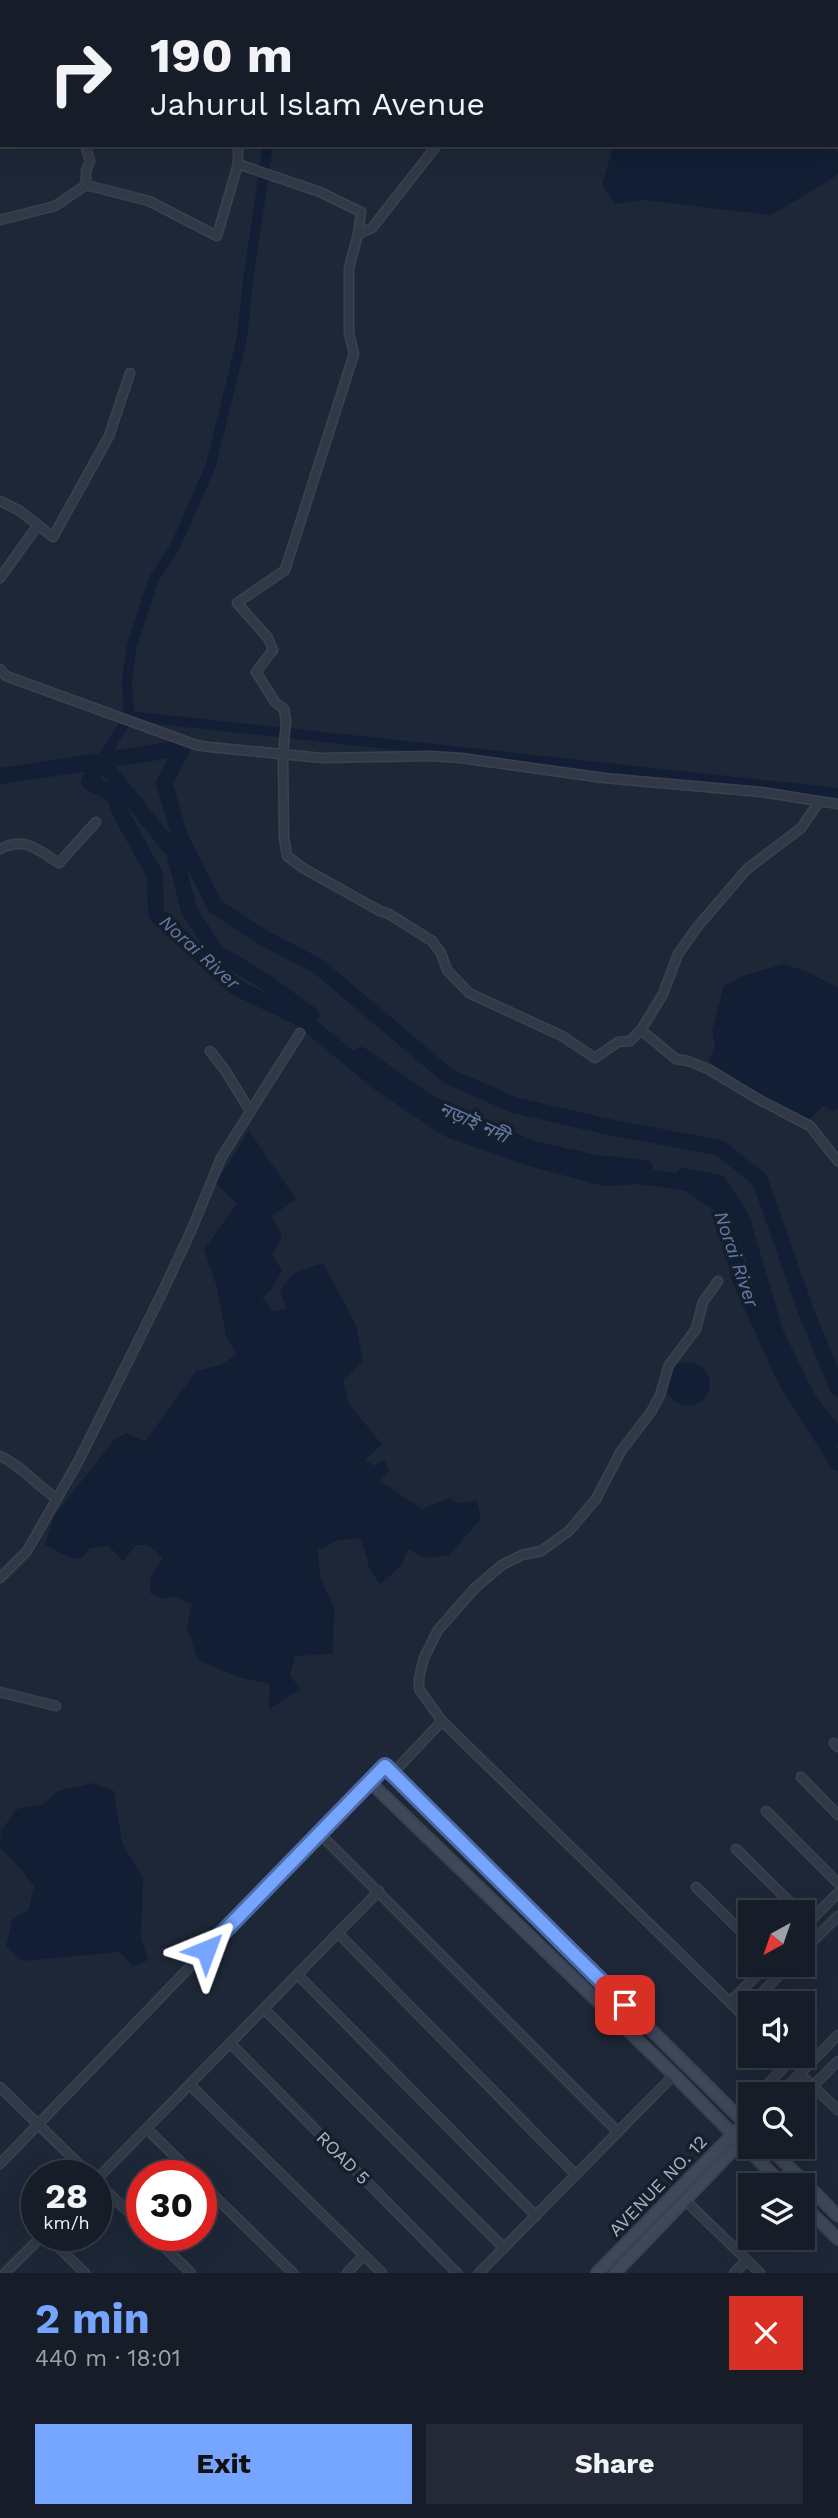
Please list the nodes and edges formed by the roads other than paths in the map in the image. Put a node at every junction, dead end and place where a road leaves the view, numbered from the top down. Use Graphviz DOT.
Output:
graph roads {
  1 [pos="86,147"];
  2 [pos="238,147"];
  3 [pos="435,147"];
  4 [pos="238,164"];
  5 [pos="86,185"];
  6 [pos="0,220"];
  7 [pos="358,234"];
  8 [pos="130,373"];
  9 [pos="0,501"];
  10 [pos="38,525"];
  11 [pos="0,578"];
  12 [pos="3,672"];
  13 [pos="283,755"];
  14 [pos="820,802"];
  15 [pos="838,804"];
  16 [pos="96,822"];
  17 [pos="0,849"];
  18 [pos="640,1030"];
  19 [pos="300,1032"];
  20 [pos="210,1051"];
  21 [pos="250,1111"];
  22 [pos="838,1161"];
  23 [pos="718,1281"];
  24 [pos="0,1456"];
  25 [pos="56,1499"];
  26 [pos="0,1578"];
  27 [pos="0,1692"];
  28 [pos="56,1706"];
  29 [pos="442,1721"];
  30 [pos="393,1773"];
  31 [pos="801,1777"];
  32 [pos="369,1781"];
  33 [pos="766,1811"];
  34 [pos="838,1815"];
  35 [pos="319,1833"];
  36 [pos="736,1849"];
  37 [pos="838,1883"];
  38 [pos="696,1887"];
  39 [pos="379,1891"];
  40 [pos="838,1893"];
  41 [pos="786,1900"];
  42 [pos="816,1910"];
  43 [pos="838,1916"];
  44 [pos="738,1928"];
  45 [pos="338,1933"];
  46 [pos="816,1938"];
  47 [pos="298,1975"];
  48 [pos="754,1978"];
  49 [pos="776,1978"];
  50 [pos="764,1991"];
  51 [pos="730,2002"];
  52 [pos="264,2009"];
  53 [pos="738,2011"];
  54 [pos="838,2035"];
  55 [pos="230,2043"];
  56 [pos="838,2061"];
  57 [pos="783,2068"];
  58 [pos="800,2074"];
  59 [pos="674,2075"];
  60 [pos="770,2082"];
  61 [pos="792,2082"];
  62 [pos="809,2082"];
  63 [pos="190,2085"];
  64 [pos="815,2085"];
  65 [pos="0,2087"];
  66 [pos="815,2087"];
  67 [pos="838,2110"];
  68 [pos="738,2116"];
  69 [pos="37,2125"];
  70 [pos="146,2129"];
  71 [pos="618,2132"];
  72 [pos="737,2138"];
  73 [pos="781,2159"];
  74 [pos="74,2160"];
  75 [pos="178,2160"];
  76 [pos="0,2164"];
  77 [pos="112,2164"];
  78 [pos="771,2173"];
  79 [pos="576,2175"];
  80 [pos="112,2196"];
  81 [pos="217,2199"];
  82 [pos="685,2200"];
  83 [pos="126,2210"];
  84 [pos="536,2216"];
  85 [pos="815,2216"];
  86 [pos="838,2216"];
  87 [pos="838,2239"];
  88 [pos="504,2248"];
  89 [pos="28,2251"];
  90 [pos="62,2251"];
  91 [pos="168,2251"];
  92 [pos="364,2255"];
  93 [pos="747,2260"];
  94 [pos="5,2273"];
  95 [pos="85,2273"];
  96 [pos="191,2273"];
  97 [pos="293,2273"];
  98 [pos="347,2273"];
  99 [pos="382,2273"];
  100 [pos="457,2273"];
  101 [pos="479,2273"];
  102 [pos="597,2273"];
  103 [pos="615,2273"];
  104 [pos="734,2273"];
  105 [pos="760,2273"];
  1 -- 5 [label="street"];
  2 -- 4 [label="street"];
  3 -- 7 [label="street"];
  4 -- 5 [label="street"];
  4 -- 7 [label="street"];
  5 -- 6 [label="street"];
  7 -- 13 [label="street"];
  8 -- 10 [label="street"];
  9 -- 10 [label="street"];
  10 -- 11 [label="street"];
  12 -- 13 [label="street"];
  13 -- 14 [label="street"];
  13 -- 18 [label="street"];
  14 -- 15 [label="street"];
  14 -- 18 [label="street"];
  16 -- 17 [label="street"];
  18 -- 22 [label="street"];
  19 -- 21 [label="street"];
  20 -- 21 [label="street"];
  21 -- 25 [label="street"];
  23 -- 29 [label="street"];
  24 -- 25 [label="street"];
  25 -- 26 [label="street"];
  27 -- 28 [label="street"];
  29 -- 30 [label="street"];
  29 -- 51 [label="street"];
  30 -- 32 [label="street"];
  30 -- 68 [label="street"];
  31 -- 34 [label="street"];
  32 -- 35 [label="street"];
  32 -- 59 [label="street"];
  33 -- 37 [label="street"];
  35 -- 39 [label="street"];
  35 -- 69 [label="street"];
  36 -- 41 [label="street"];
  38 -- 44 [label="street"];
  39 -- 45 [label="street"];
  39 -- 71 [label="street"];
  40 -- 42 [label="street"];
  43 -- 46 [label="street"];
  45 -- 47 [label="street"];
  45 -- 79 [label="street"];
  47 -- 52 [label="street"];
  47 -- 84 [label="street"];
  48 -- 51 [label="street"];
  49 -- 50 [label="street"];
  51 -- 53 [label="street"];
  52 -- 55 [label="street"];
  52 -- 88 [label="street"];
  54 -- 58 [label="street"];
  55 -- 63 [label="street"];
  55 -- 100 [label="street, ROAD 5"];
  56 -- 64 [label="street"];
  57 -- 60 [label="street"];
  58 -- 61 [label="street"];
  58 -- 62 [label="street"];
  59 -- 71 [label="street"];
  59 -- 72 [label="street"];
  63 -- 70 [label="street"];
  63 -- 92 [label="street"];
  65 -- 69 [label="street"];
  66 -- 67 [label="street"];
  69 -- 74 [label="street"];
  69 -- 76 [label="street"];
  70 -- 75 [label="street"];
  70 -- 77 [label="street"];
  71 -- 79 [label="street"];
  72 -- 78 [label="street"];
  72 -- 82 [label="street, AVENUE NO. 12"];
  72 -- 102 [label="street, AVENUE NO. 12"];
  73 -- 86 [label="street"];
  79 -- 84 [label="street"];
  80 -- 83 [label="street"];
  81 -- 97 [label="street"];
  82 -- 93 [label="street"];
  82 -- 103 [label="street, AVENUE NO. 12"];
  84 -- 88 [label="street"];
  85 -- 87 [label="street"];
  88 -- 101 [label="street"];
  89 -- 94 [label="street"];
  90 -- 95 [label="street"];
  91 -- 96 [label="street"];
  92 -- 98 [label="street"];
  92 -- 99 [label="street"];
  93 -- 104 [label="street"];
  93 -- 105 [label="street"];
}
